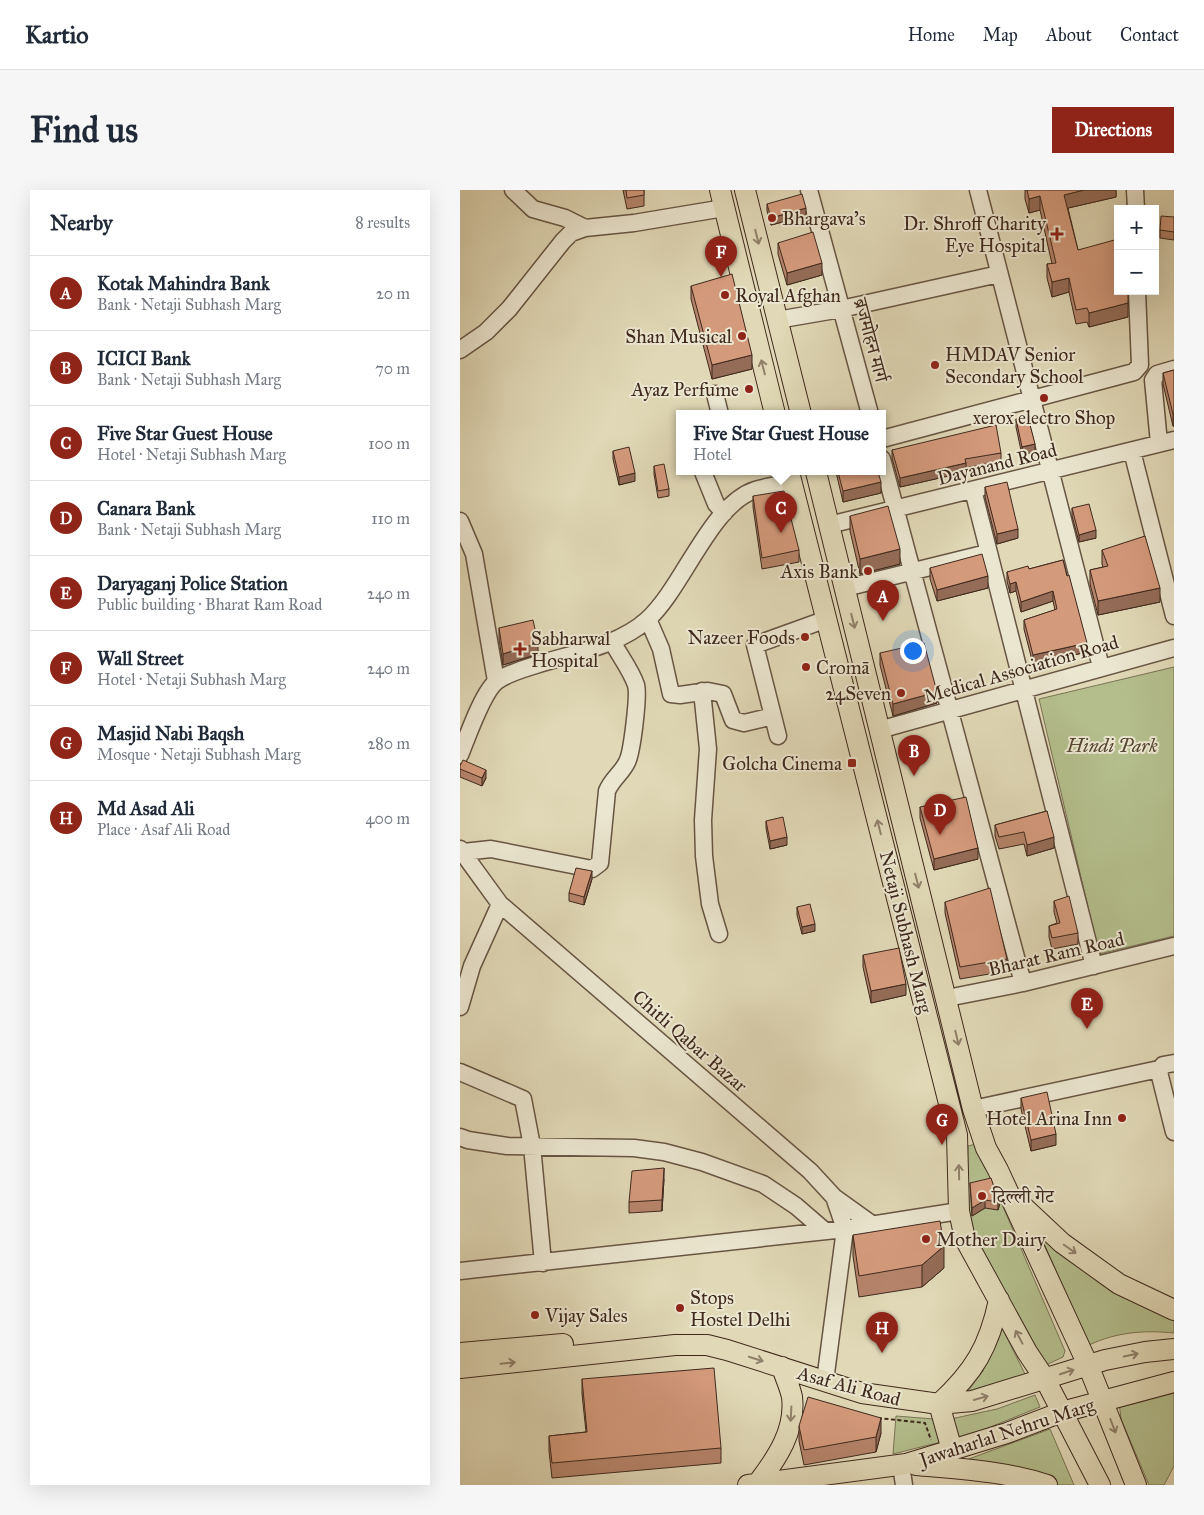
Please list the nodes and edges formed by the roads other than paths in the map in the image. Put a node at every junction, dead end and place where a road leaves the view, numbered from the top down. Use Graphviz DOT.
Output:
graph roads {
  1 [pos="513,190"];
  2 [pos="745,190"];
  3 [pos="809,190"];
  4 [pos="978,190"];
  5 [pos="1135,190"];
  6 [pos="722,199"];
  7 [pos="1136,205"];
  8 [pos="585,228"];
  9 [pos="999,274"];
  10 [pos="1138,295"];
  11 [pos="841,309"];
  12 [pos="777,320"];
  13 [pos="460,350"];
  14 [pos="1174,370"];
  15 [pos="715,394"];
  16 [pos="1031,399"];
  17 [pos="719,410"];
  18 [pos="774,410"];
  19 [pos="800,410"];
  20 [pos="869,410"];
  21 [pos="886,438"];
  22 [pos="1167,442"];
  23 [pos="1132,451"];
  24 [pos="1050,471"];
  25 [pos="886,473"];
  26 [pos="705,475"];
  27 [pos="817,475"];
  28 [pos="791,478"];
  29 [pos="973,490"];
  30 [pos="896,509"];
  31 [pos="724,512"];
  32 [pos="460,520"];
  33 [pos="829,525"];
  34 [pos="989,552"];
  35 [pos="914,570"];
  36 [pos="845,588"];
  37 [pos="1174,616"];
  38 [pos="648,619"];
  39 [pos="827,619"];
  40 [pos="612,641"];
  41 [pos="1174,648"];
  42 [pos="1101,667"];
  43 [pos="496,681"];
  44 [pos="1025,688"];
  45 [pos="702,692"];
  46 [pos="950,709"];
  47 [pos="773,716"];
  48 [pos="880,730"];
  49 [pos="778,736"];
  50 [pos="460,755"];
  51 [pos="461,850"];
  52 [pos="500,904"];
  53 [pos="719,934"];
  54 [pos="1174,946"];
  55 [pos="1094,966"];
  56 [pos="1023,984"];
  57 [pos="947,998"];
  58 [pos="460,1007"];
  59 [pos="1166,1066"];
  60 [pos="460,1072"];
  61 [pos="973,1109"];
  62 [pos="1174,1132"];
  63 [pos="460,1136"];
  64 [pos="532,1146"];
  65 [pos="1008,1192"];
  66 [pos="834,1198"];
  67 [pos="960,1211"];
  68 [pos="873,1225"];
  69 [pos="844,1229"];
  70 [pos="825,1231"];
  71 [pos="543,1263"];
  72 [pos="460,1271"];
  73 [pos="999,1300"];
  74 [pos="1174,1310"];
  75 [pos="1174,1349"];
  76 [pos="727,1350"];
  77 [pos="460,1353"];
  78 [pos="1088,1365"];
  79 [pos="782,1367"];
  80 [pos="460,1368"];
  81 [pos="1045,1379"];
  82 [pos="825,1381"];
  83 [pos="1174,1382"];
  84 [pos="1103,1400"];
  85 [pos="939,1404"];
  86 [pos="1062,1412"];
  87 [pos="944,1452"];
  88 [pos="904,1464"];
  89 [pos="753,1484"];
  90 [pos="904,1485"];
  91 [pos="1047,1485"];
  92 [pos="1100,1485"];
  93 [pos="1136,1485"];
  1 -- 8 [label="street"];
  2 -- 12 [label="main road, one-way"];
  3 -- 11 [label="street, ब्रजमोहन मार्ग"];
  4 -- 9 [label="street"];
  5 -- 7 [label="street"];
  6 -- 8 [label="street"];
  18 -- 6 [label="main road, one-way"];
  8 -- 13 [label="street"];
  9 -- 11 [label="street"];
  9 -- 16 [label="street"];
  10 -- 16 [label="street"];
  11 -- 12 [label="street"];
  11 -- 20 [label="street, ब्रजमोहन मार्ग"];
  12 -- 19 [label="main road"];
  14 -- 22 [label="street"];
  15 -- 17 [label="street"];
  16 -- 21 [label="street"];
  16 -- 24 [label="street"];
  22 -- 23 [label="street, Dayanand Road"];
  23 -- 24 [label="street, Dayanand Road"];
  23 -- 37 [label="street"];
  24 -- 29 [label="street, Dayanand Road"];
  24 -- 42 [label="street"];
  25 -- 30 [label="street"];
  26 -- 31 [label="street"];
  27 -- 33 [label="main road, Netaji Subhash Marg"];
  28 -- 31 [label="street"];
  28 -- 39 [label="main road, Netaji Subhash Marg"];
  29 -- 30 [label="street, Dayanand Road"];
  29 -- 34 [label="street"];
  30 -- 33 [label="street, Dayanand Road"];
  30 -- 35 [label="street"];
  31 -- 38 [label="street"];
  32 -- 43 [label="street"];
  33 -- 36 [label="main road, Netaji Subhash Marg"];
  34 -- 35 [label="street"];
  34 -- 44 [label="street"];
  35 -- 36 [label="street"];
  35 -- 46 [label="street"];
  36 -- 48 [label="main road, Netaji Subhash Marg, one-way"];
  38 -- 40 [label="street"];
  38 -- 45 [label="street"];
  39 -- 47 [label="street"];
  67 -- 39 [label="main road, Netaji Subhash Marg, one-way"];
  40 -- 43 [label="street"];
  40 -- 51 [label="street"];
  41 -- 42 [label="street, Medical Association Road"];
  42 -- 44 [label="street, Medical Association Road"];
  43 -- 50 [label="street"];
  44 -- 46 [label="street, Medical Association Road"];
  44 -- 55 [label="street"];
  45 -- 47 [label="street"];
  45 -- 53 [label="street"];
  46 -- 48 [label="street, Medical Association Road"];
  46 -- 56 [label="street"];
  47 -- 49 [label="street"];
  48 -- 57 [label="main road, Netaji Subhash Marg, one-way"];
  51 -- 52 [label="street, Chitli Qabar Bazar"];
  52 -- 58 [label="street"];
  52 -- 66 [label="street, Chitli Qabar Bazar"];
  54 -- 55 [label="street, Bharat Ram Road"];
  55 -- 56 [label="street, Bharat Ram Road"];
  56 -- 57 [label="street, Bharat Ram Road"];
  57 -- 61 [label="main road, Netaji Subhash Marg, one-way"];
  59 -- 61 [label="street"];
  59 -- 62 [label="street"];
  60 -- 64 [label="street"];
  61 -- 65 [label="main road, Netaji Subhash Marg"];
  63 -- 64 [label="street"];
  64 -- 70 [label="street"];
  64 -- 71 [label="street"];
  65 -- 74 [label="main road, one-way"];
  65 -- 78 [label="main road, Netaji Subhash Marg"];
  66 -- 68 [label="street"];
  66 -- 69 [label="street, Chitli Qabar Bazar"];
  67 -- 68 [label="street"];
  67 -- 73 [label="main road, Netaji Subhash Marg"];
  68 -- 69 [label="street"];
  69 -- 70 [label="street"];
  69 -- 82 [label="street, Chitli Qabar Bazar"];
  70 -- 71 [label="street"];
  71 -- 72 [label="street"];
  81 -- 73 [label="main road, Netaji Subhash Marg, one-way"];
  73 -- 85 [label="main road"];
  78 -- 75 [label="main road, one-way"];
  76 -- 77 [label="main road, Asaf Ali Road"];
  76 -- 79 [label="main road, Asaf Ali Road, one-way"];
  80 -- 76 [label="main road, Asaf Ali Road, one-way"];
  81 -- 78 [label="main road, Asaf Ali Road, one-way"];
  78 -- 84 [label="main road, Netaji Subhash Marg"];
  79 -- 82 [label="main road, Asaf Ali Road"];
  79 -- 89 [label="main road, one-way"];
  85 -- 81 [label="main road, Asaf Ali Road, one-way"];
  81 -- 86 [label="main road, Netaji Subhash Marg"];
  82 -- 85 [label="main road, Asaf Ali Road"];
  83 -- 84 [label="main road, Jawaharlal Nehru Marg"];
  84 -- 86 [label="main road, Jawaharlal Nehru Marg"];
  84 -- 93 [label="main road, Netaji Subhash Marg, one-way"];
  85 -- 87 [label="main road"];
  86 -- 87 [label="main road, Jawaharlal Nehru Marg"];
  86 -- 92 [label="main road, Netaji Subhash Marg"];
  87 -- 88 [label="main road, Jawaharlal Nehru Marg"];
  88 -- 89 [label="main road, Jawaharlal Nehru Marg"];
  88 -- 90 [label="street"];
  88 -- 91 [label="main road"];
}
